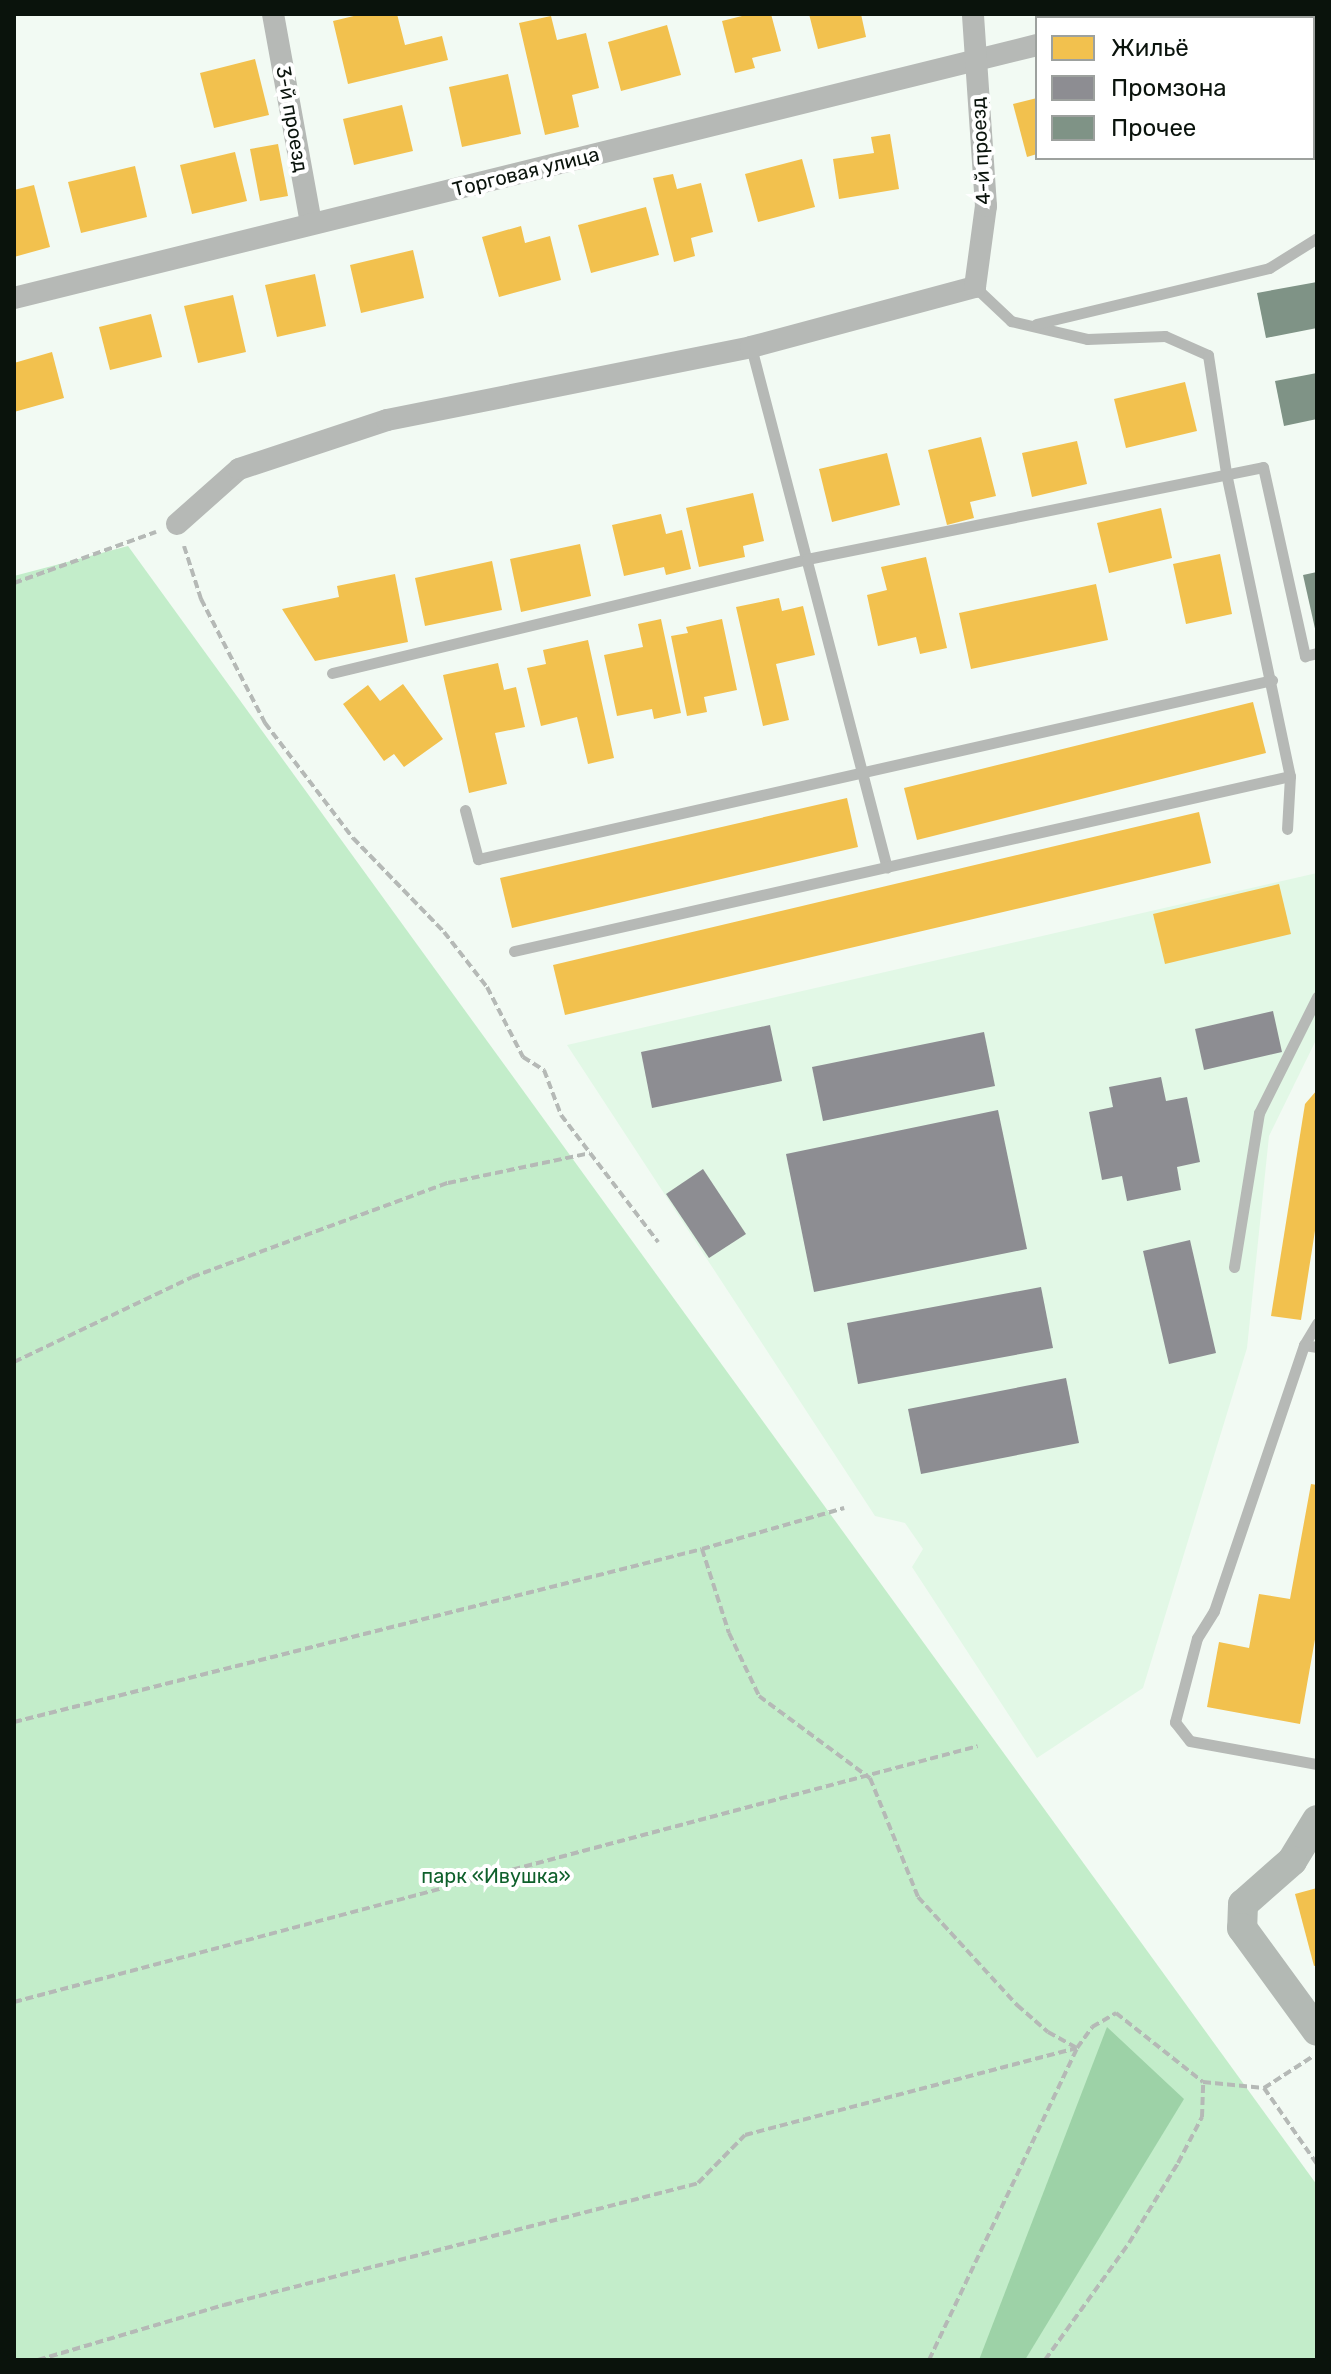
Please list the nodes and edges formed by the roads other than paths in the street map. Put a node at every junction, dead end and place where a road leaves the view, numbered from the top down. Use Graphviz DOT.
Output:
graph roads {
  1 [pos="273,14"];
  2 [pos="973,14"];
  3 [pos="1035,46"];
  4 [pos="976,62"];
  5 [pos="311,224"];
  6 [pos="1317,238"];
  7 [pos="975,287"];
  8 [pos="14,298"];
  9 [pos="1031,326"];
  10 [pos="751,347"];
  11 [pos="1226,473"];
  12 [pos="177,524"];
  13 [pos="807,559"];
  14 [pos="1317,653"];
  15 [pos="332,673"];
  16 [pos="1272,680"];
  17 [pos="861,770"];
  18 [pos="1290,776"];
  19 [pos="465,810"];
  20 [pos="1287,829"];
  21 [pos="887,868"];
  22 [pos="514,951"];
  23 [pos="1317,997"];
  24 [pos="1234,1267"];
  25 [pos="1317,1323"];
  26 [pos="1304,1345"];
  27 [pos="1317,1347"];
  28 [pos="1317,1764"];
  29 [pos="1317,1820"];
  30 [pos="1317,2031"];
  1 -- 5 [label="street, 3-й проезд"];
  2 -- 4 [label="street, 4-й проезд"];
  3 -- 4 [label="street, Торговая улица"];
  4 -- 5 [label="street, Торговая улица"];
  4 -- 7 [label="street, 4-й проезд"];
  5 -- 8 [label="street, Торговая улица"];
  6 -- 9 [label="lane"];
  7 -- 9 [label="lane"];
  7 -- 10 [label="street"];
  9 -- 11 [label="lane"];
  10 -- 12 [label="street"];
  10 -- 13 [label="lane"];
  11 -- 13 [label="lane"];
  11 -- 14 [label="lane"];
  11 -- 16 [label="lane"];
  13 -- 15 [label="lane"];
  13 -- 17 [label="lane"];
  16 -- 17 [label="lane"];
  16 -- 18 [label="lane"];
  17 -- 19 [label="lane"];
  17 -- 21 [label="lane"];
  18 -- 20 [label="lane"];
  18 -- 21 [label="lane"];
  21 -- 22 [label="lane"];
  23 -- 24 [label="lane"];
  25 -- 26 [label="lane"];
  26 -- 27 [label="lane"];
  26 -- 28 [label="lane"];
  29 -- 30 [label="street"];
}
